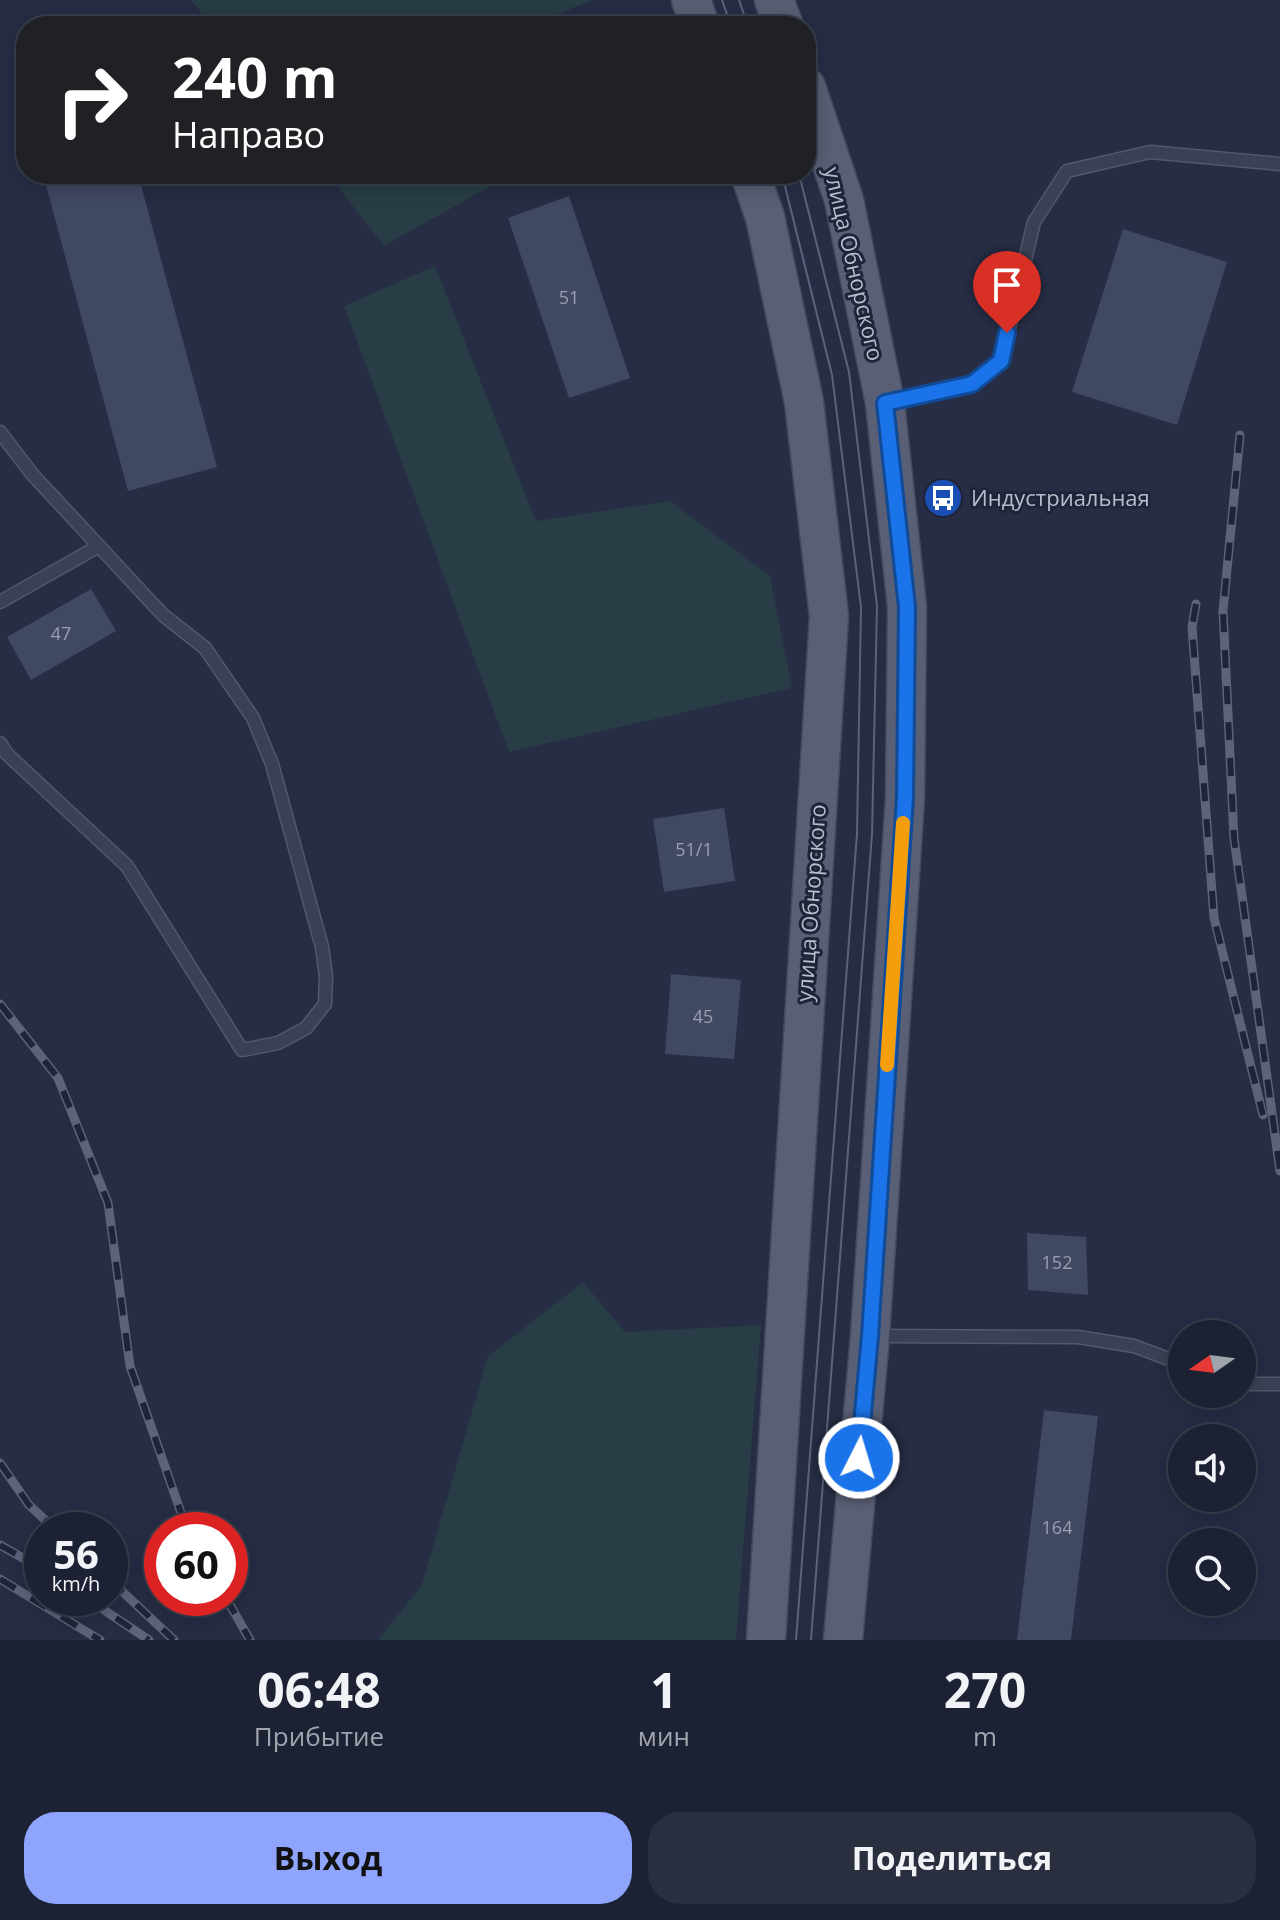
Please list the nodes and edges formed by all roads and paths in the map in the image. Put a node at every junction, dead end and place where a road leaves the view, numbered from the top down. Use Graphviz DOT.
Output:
graph roads {
  1 [pos="816,117"];
  2 [pos="1280,164"];
  3 [pos="753,184"];
  4 [pos="885,403"];
  5 [pos="0,432"];
  6 [pos="99,546"];
  7 [pos="0,602"];
  8 [pos="0,743"];
  9 [pos="870,1336"];
  10 [pos="1168,1359"];
  11 [pos="1256,1384"];
  12 [pos="1280,1384"];
  13 [pos="766,1640"];
  14 [pos="843,1640"];
  1 -- 4 [label="main road, улица Обнорского"];
  2 -- 4 [label="lane"];
  3 -- 13 [label="main road, улица Обнорского"];
  4 -- 9 [label="main road, улица Обнорского"];
  5 -- 6 [label="lane"];
  6 -- 7 [label="lane"];
  6 -- 8 [label="lane"];
  9 -- 10 [label="lane"];
  9 -- 14 [label="main road, улица Обнорского"];
  11 -- 12 [label="lane"];
}
